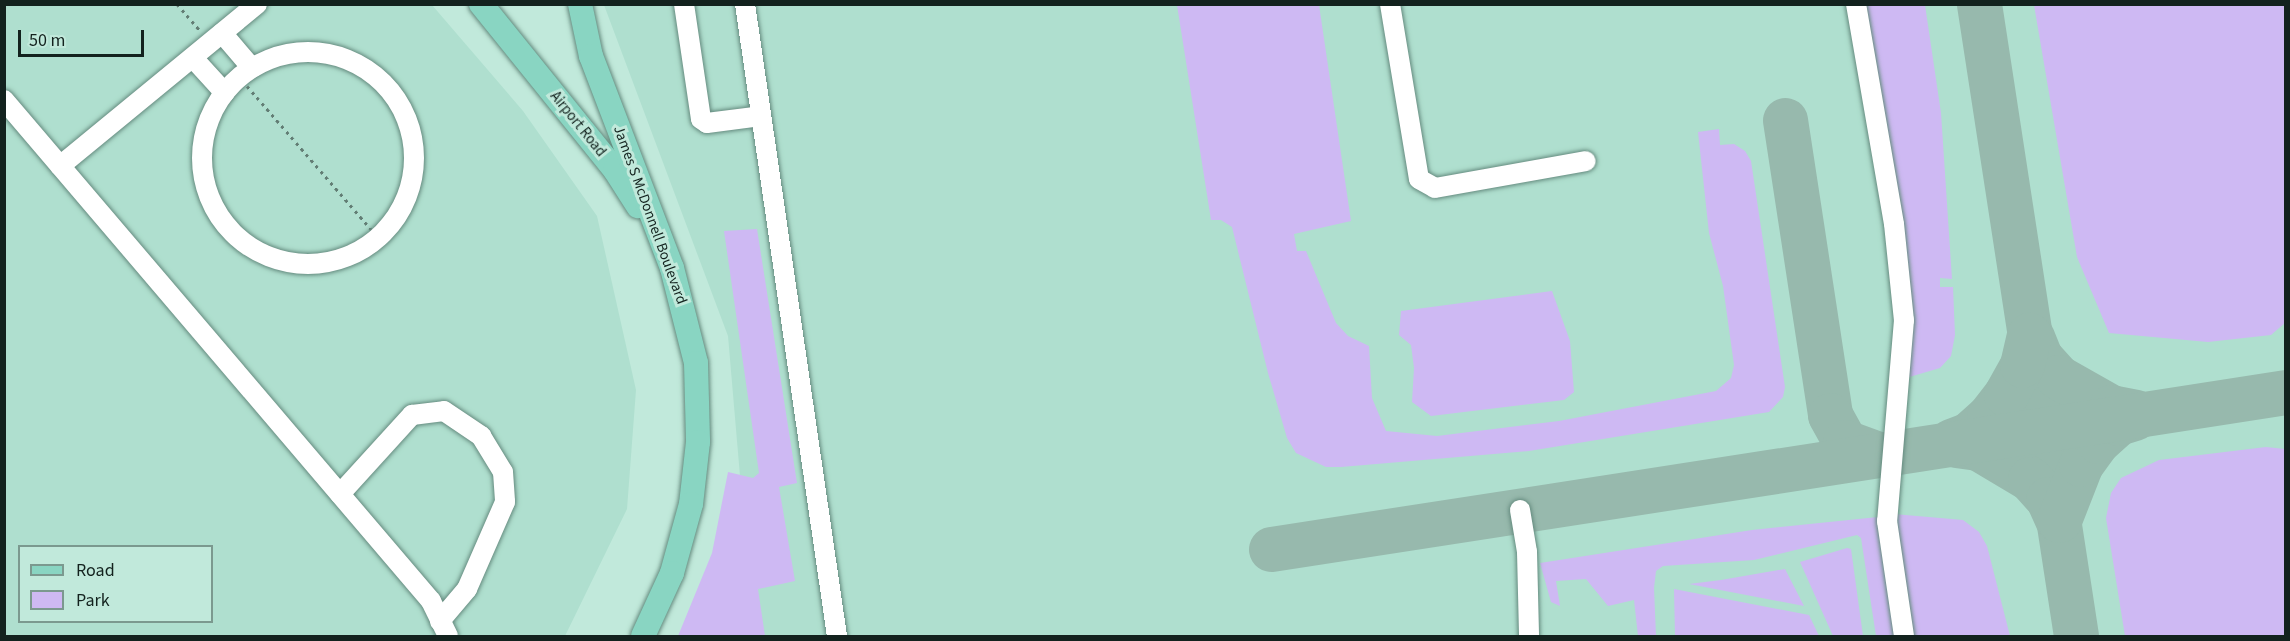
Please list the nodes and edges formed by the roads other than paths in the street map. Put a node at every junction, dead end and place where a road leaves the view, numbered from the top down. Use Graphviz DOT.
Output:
graph roads {
  1 [pos="257,4"];
  2 [pos="481,4"];
  3 [pos="580,4"];
  4 [pos="684,4"];
  5 [pos="745,4"];
  6 [pos="1390,4"];
  7 [pos="1857,4"];
  8 [pos="216,38"];
  9 [pos="193,58"];
  10 [pos="245,72"];
  11 [pos="225,93"];
  12 [pos="4,100"];
  13 [pos="761,116"];
  14 [pos="1586,161"];
  15 [pos="60,166"];
  16 [pos="666,251"];
  17 [pos="340,494"];
  18 [pos="1520,510"];
  19 [pos="444,629"];
  20 [pos="644,636"];
  21 [pos="837,636"];
  22 [pos="1529,636"];
  23 [pos="1904,636"];
  1 -- 8 [label="street"];
  2 -- 16 [label="main road, Airport Road"];
  3 -- 16 [label="main road, James S McDonnell Boulevard"];
  4 -- 13 [label="street"];
  5 -- 13 [label="street"];
  6 -- 14 [label="street"];
  7 -- 23 [label="street"];
  8 -- 9 [label="street"];
  8 -- 10 [label="street"];
  9 -- 11 [label="street"];
  9 -- 15 [label="street"];
  10 -- 11 [label="street"];
  10 -- 11 [label="street"];
  12 -- 15 [label="street"];
  13 -- 21 [label="street"];
  15 -- 17 [label="street"];
  16 -- 20 [label="main road, James S McDonnell Boulevard"];
  17 -- 19 [label="street"];
  17 -- 19 [label="street"];
  18 -- 22 [label="street"];
}
